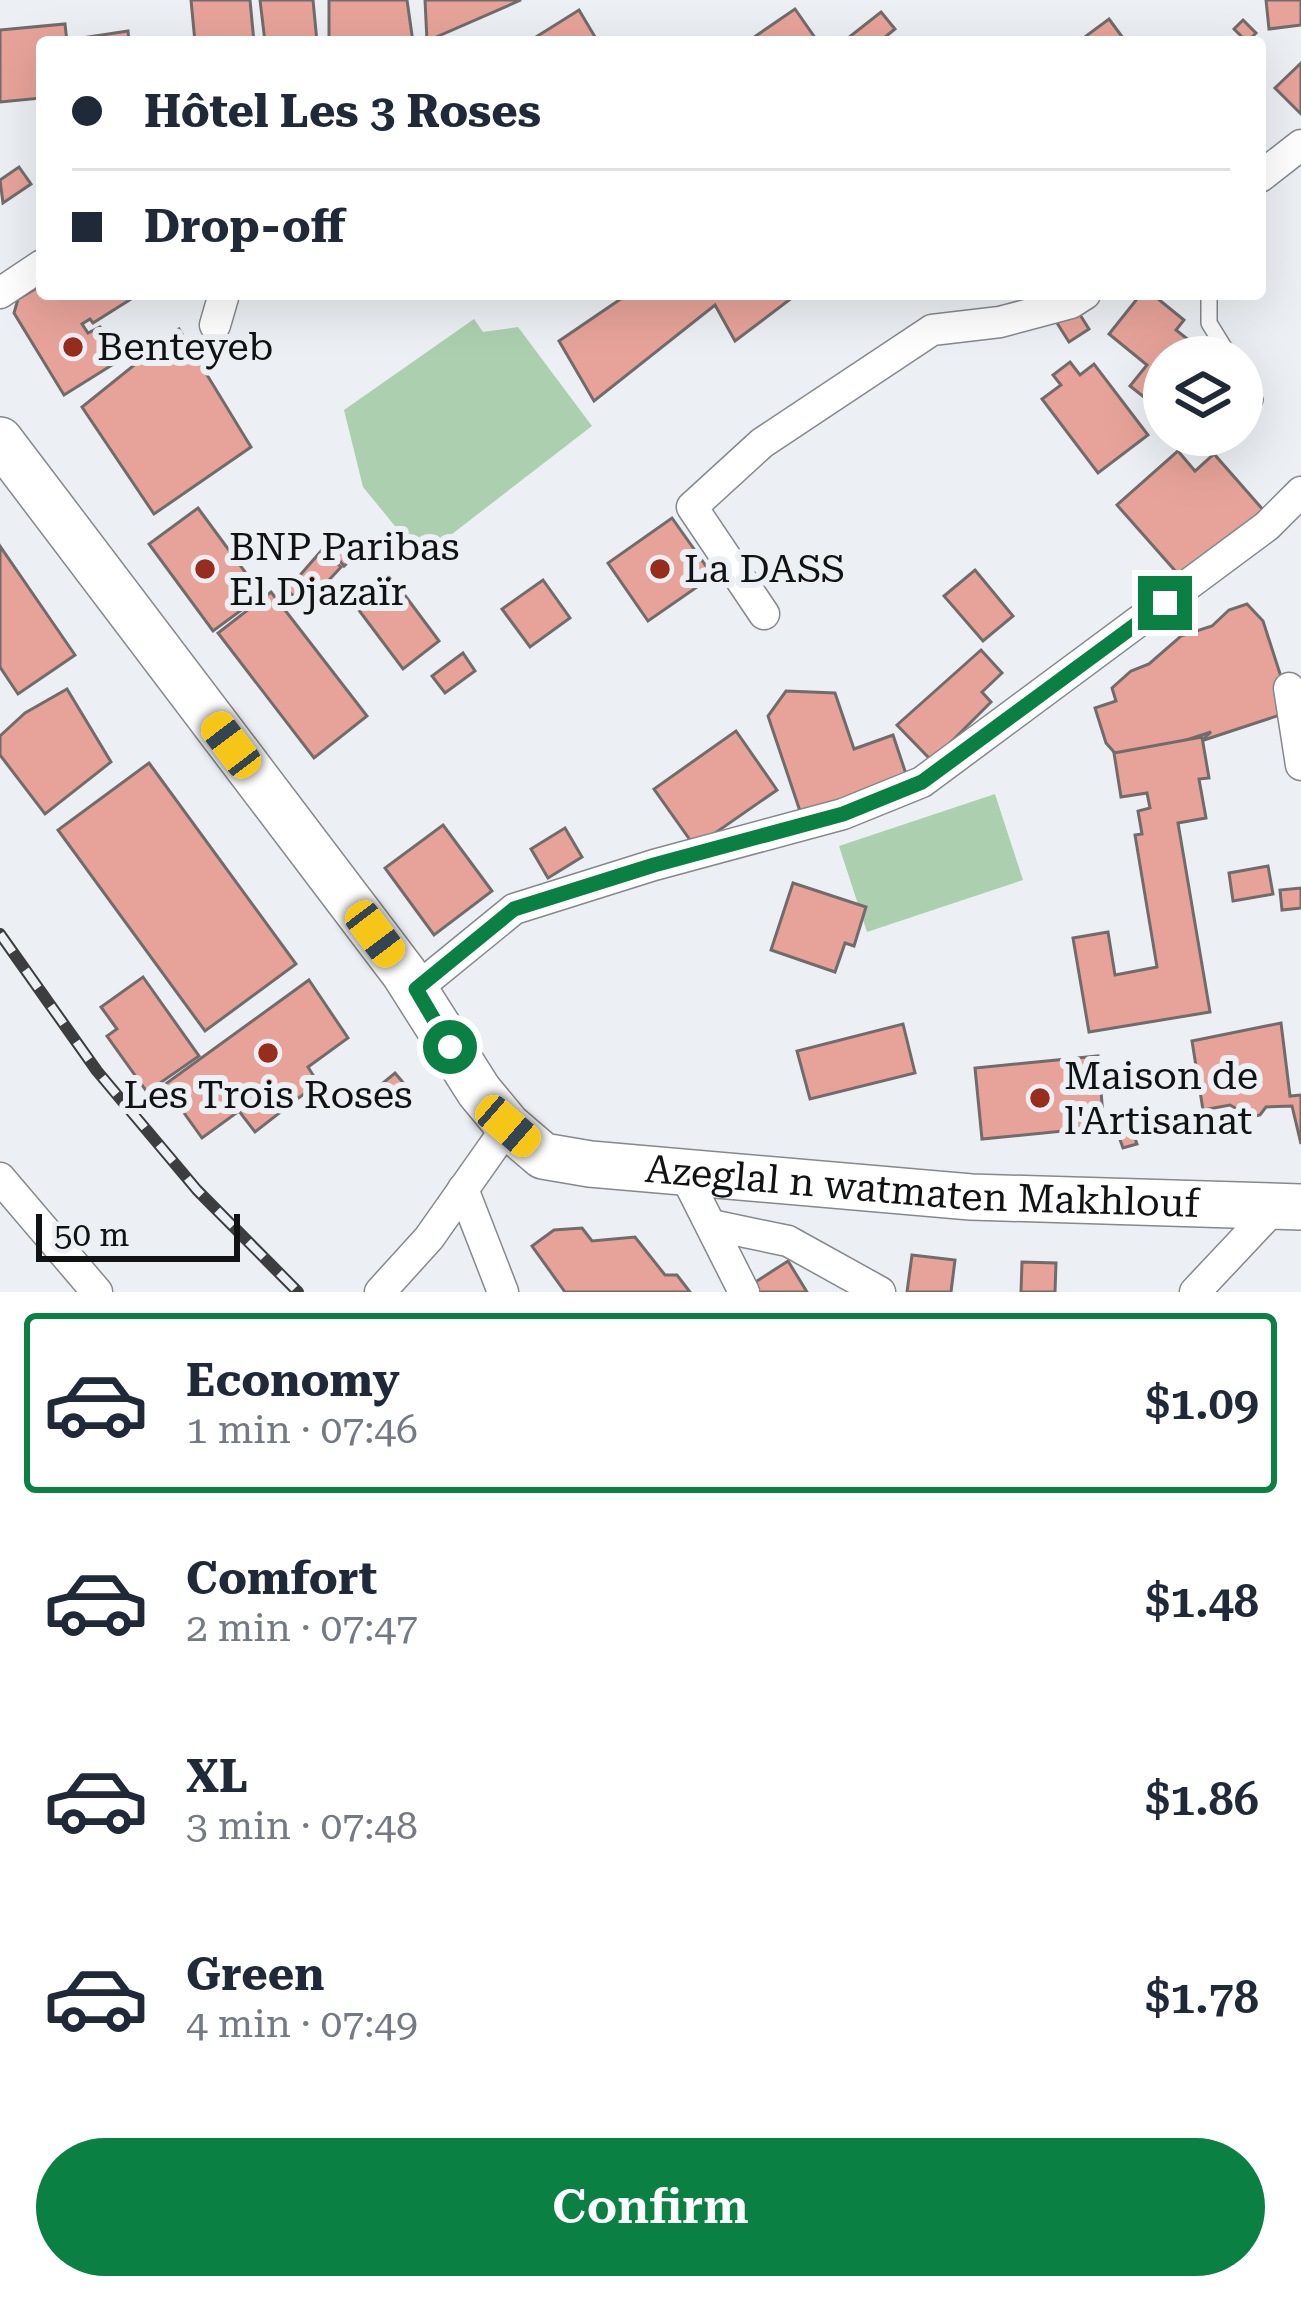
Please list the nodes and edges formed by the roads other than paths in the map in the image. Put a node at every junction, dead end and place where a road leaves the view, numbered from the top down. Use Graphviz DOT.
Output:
graph roads {
  1 [pos="1301,146"];
  2 [pos="1266,172"];
  3 [pos="36,269"];
  4 [pos="0,293"];
  5 [pos="222,300"];
  6 [pos="1076,300"];
  7 [pos="1209,300"];
  8 [pos="215,325"];
  9 [pos="1217,336"];
  10 [pos="0,440"];
  11 [pos="1301,492"];
  12 [pos="764,614"];
  13 [pos="1289,688"];
  14 [pos="1301,765"];
  15 [pos="416,989"];
  16 [pos="508,1126"];
  17 [pos="683,1171"];
  18 [pos="0,1178"];
  19 [pos="463,1189"];
  20 [pos="1289,1207"];
  21 [pos="711,1225"];
  22 [pos="90,1288"];
  23 [pos="380,1292"];
  24 [pos="503,1292"];
  25 [pos="744,1292"];
  26 [pos="880,1292"];
  27 [pos="1195,1292"];
  1 -- 2 [label="street"];
  3 -- 4 [label="street"];
  5 -- 8 [label="street"];
  6 -- 12 [label="street"];
  7 -- 9 [label="lane"];
  10 -- 15 [label="main road"];
  11 -- 15 [label="street"];
  13 -- 14 [label="street"];
  15 -- 16 [label="main road"];
  16 -- 17 [label="main road, Azeglal n watmaten Makhlouf"];
  16 -- 19 [label="street"];
  17 -- 20 [label="main road, Azeglal n watmaten Makhlouf"];
  17 -- 21 [label="street"];
  18 -- 22 [label="street"];
  19 -- 23 [label="street"];
  19 -- 24 [label="street"];
  20 -- 27 [label="street"];
  21 -- 25 [label="street"];
  21 -- 26 [label="street"];
}
